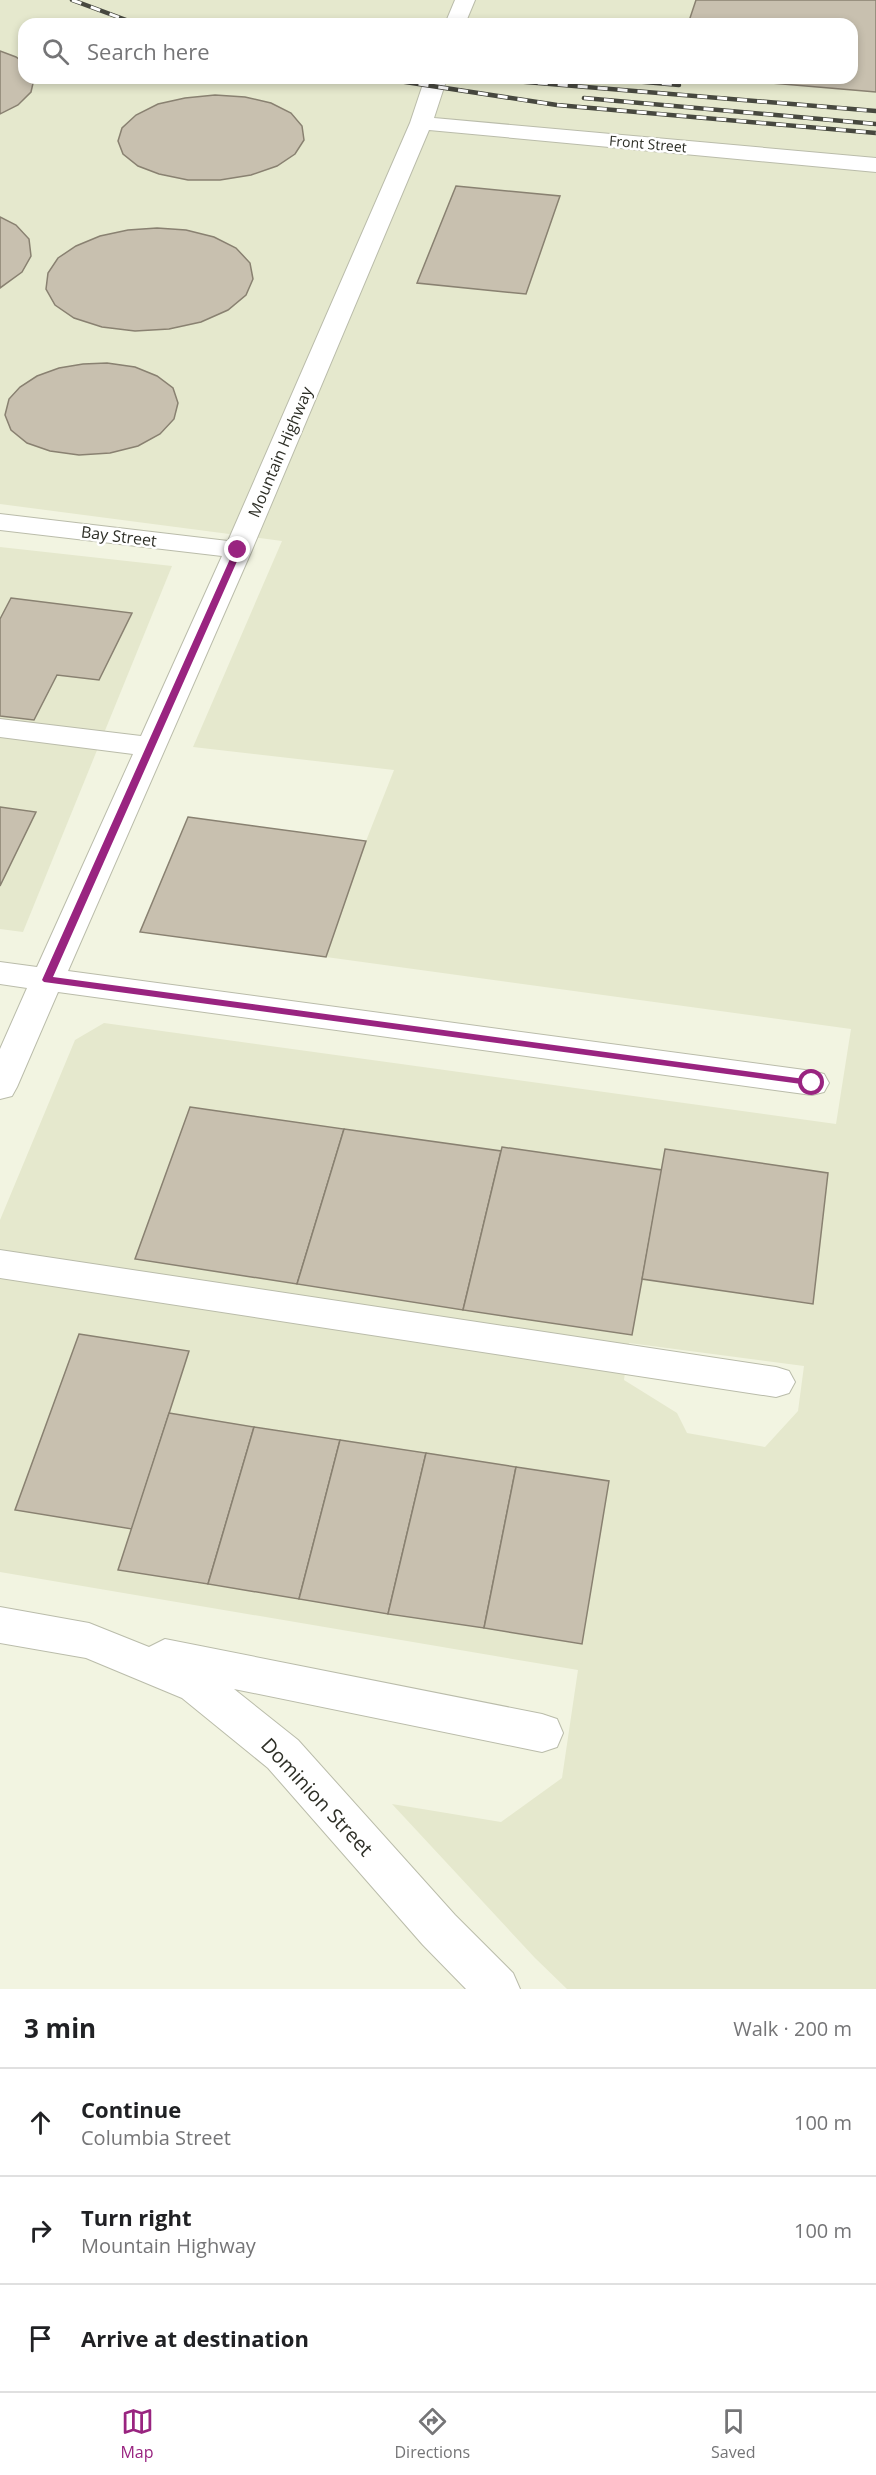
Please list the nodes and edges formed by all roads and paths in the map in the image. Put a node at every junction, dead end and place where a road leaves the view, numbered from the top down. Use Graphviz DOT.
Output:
graph roads {
  1 [pos="465,0"];
  2 [pos="458,18"];
  3 [pos="434,84"];
  4 [pos="421,123"];
  5 [pos="876,165"];
  6 [pos="0,522"];
  7 [pos="238,550"];
  8 [pos="0,728"];
  9 [pos="150,747"];
  10 [pos="0,973"];
  11 [pos="47,980"];
  12 [pos="812,1083"];
  13 [pos="0,1087"];
  14 [pos="0,1264"];
  15 [pos="776,1382"];
  16 [pos="0,1625"];
  17 [pos="89,1641"];
  18 [pos="542,1732"];
  19 [pos="497,1989"];
  1 -- 2 [label="street"];
  3 -- 4 [label="street, Mountain Highway"];
  4 -- 5 [label="street, Front Street"];
  4 -- 7 [label="street, Mountain Highway"];
  6 -- 7 [label="street, Bay Street"];
  7 -- 9 [label="street, Mountain Highway"];
  8 -- 9 [label="street"];
  9 -- 11 [label="street, Mountain Highway"];
  10 -- 11 [label="street"];
  11 -- 12 [label="street"];
  11 -- 13 [label="street, Mountain Highway"];
  14 -- 15 [label="street"];
  16 -- 17 [label="street, Dominion Street"];
  17 -- 18 [label="street"];
  17 -- 19 [label="street, Dominion Street"];
}
